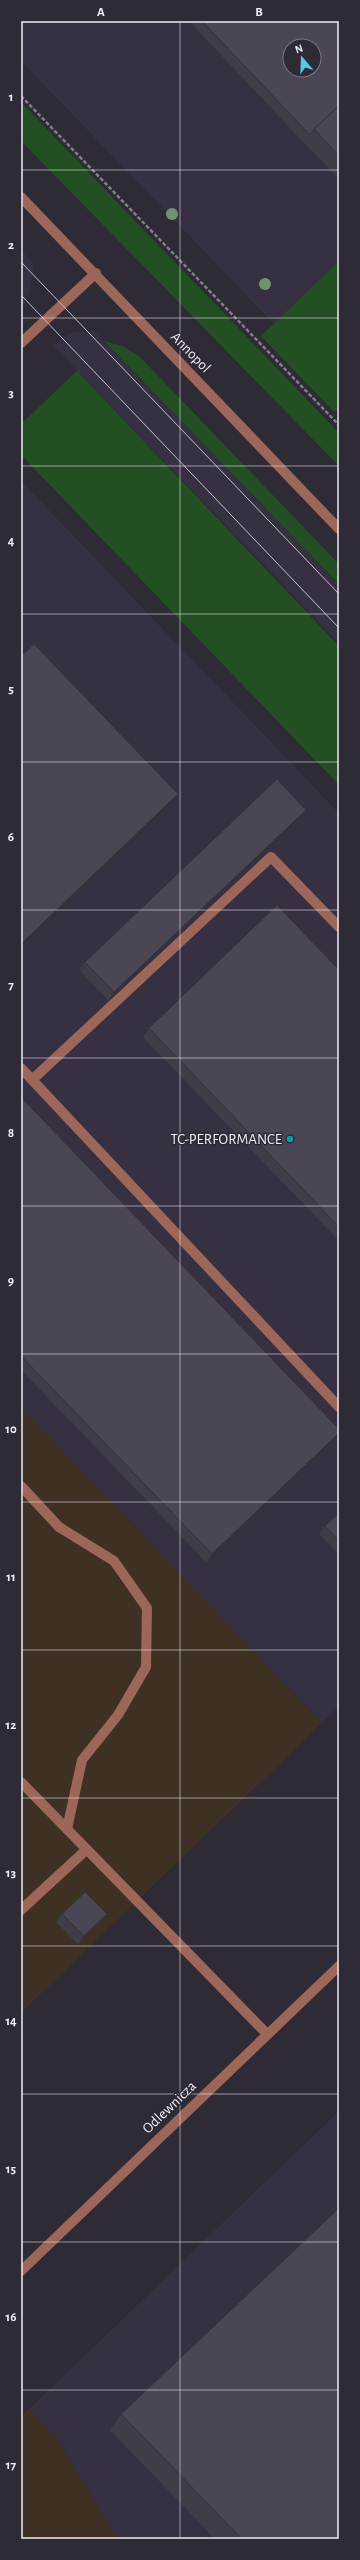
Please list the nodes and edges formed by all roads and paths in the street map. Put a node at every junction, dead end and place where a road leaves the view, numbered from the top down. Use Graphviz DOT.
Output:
graph roads {
  1 [pos="21,96"];
  2 [pos="21,197"];
  3 [pos="96,273"];
  4 [pos="21,343"];
  5 [pos="339,426"];
  6 [pos="339,529"];
  7 [pos="339,927"];
  8 [pos="21,1068"];
  9 [pos="34,1079"];
  10 [pos="339,1408"];
  11 [pos="21,1486"];
  12 [pos="21,1782"];
  13 [pos="67,1829"];
  14 [pos="86,1850"];
  15 [pos="21,1910"];
  16 [pos="339,1966"];
  17 [pos="267,2034"];
  18 [pos="21,2271"];
  1 -- 5 [label="path"];
  2 -- 3 [label="street, Annopol"];
  3 -- 4 [label="street"];
  3 -- 6 [label="street, Annopol"];
  7 -- 9 [label="street"];
  8 -- 9 [label="street"];
  9 -- 10 [label="street"];
  11 -- 13 [label="street"];
  12 -- 13 [label="street"];
  13 -- 14 [label="street"];
  14 -- 15 [label="street"];
  14 -- 17 [label="street"];
  16 -- 17 [label="street, Odlewnicza"];
  17 -- 18 [label="street, Odlewnicza"];
}
